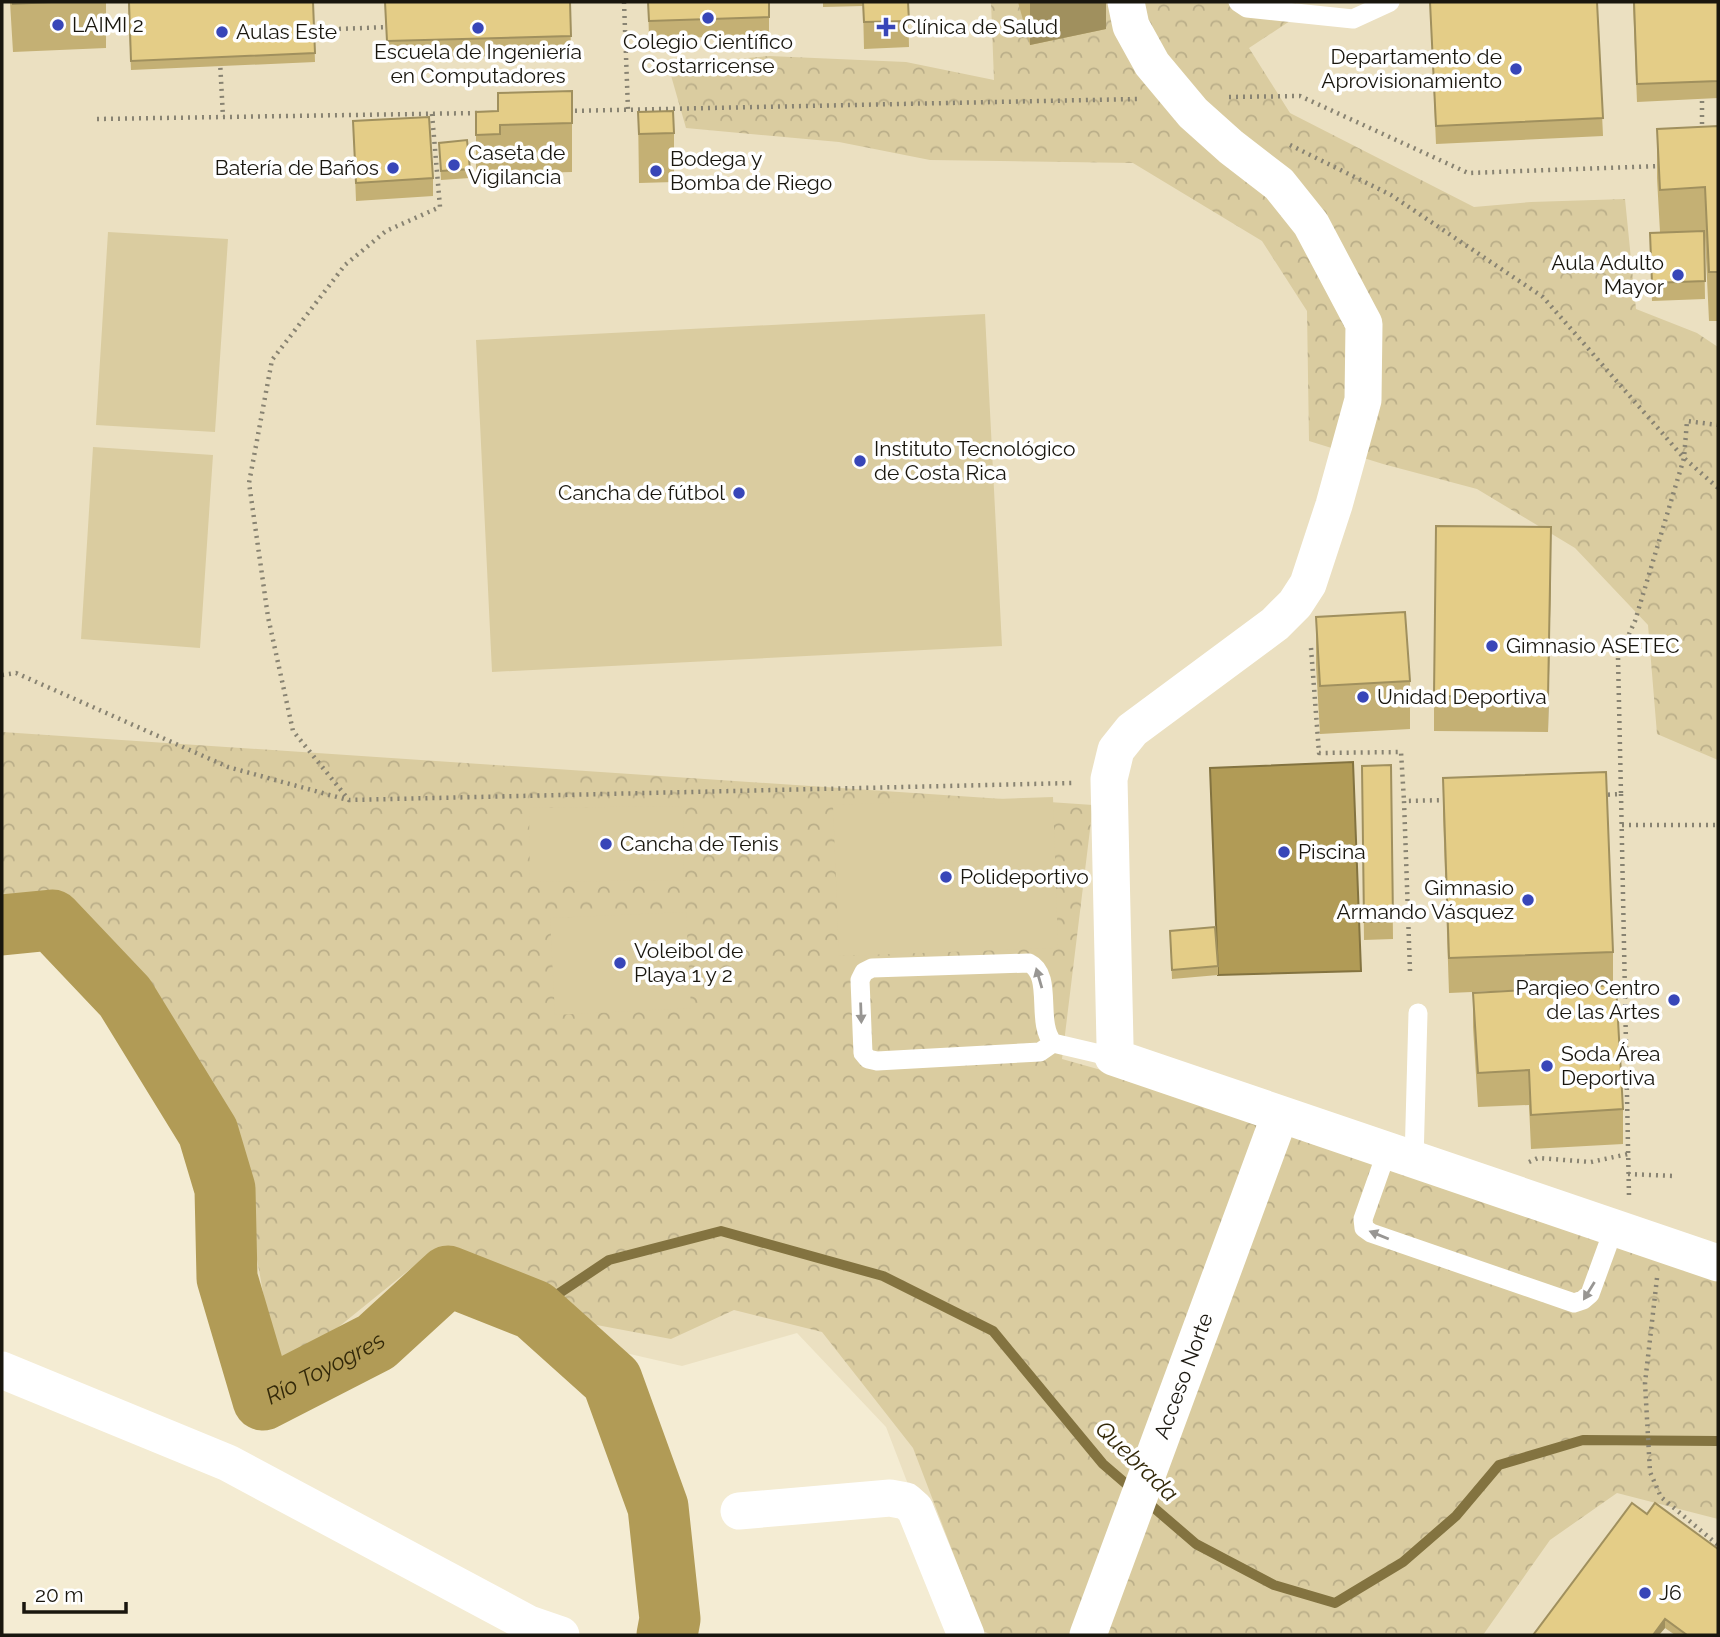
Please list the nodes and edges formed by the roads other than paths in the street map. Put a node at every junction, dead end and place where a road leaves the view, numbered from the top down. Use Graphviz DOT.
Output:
graph roads {
  1 [pos="1126,2"];
  2 [pos="1238,2"];
  3 [pos="1390,2"];
  4 [pos="1418,1013"];
  5 [pos="1054,1043"];
  6 [pos="1112,1058"];
  7 [pos="1280,1115"];
  8 [pos="1401,1156"];
  9 [pos="1622,1214"];
  10 [pos="1718,1263"];
  11 [pos="2,1370"];
  12 [pos="739,1511"];
  13 [pos="561,1635"];
  14 [pos="966,1635"];
  15 [pos="1088,1635"];
  1 -- 6 [label="street"];
  2 -- 3 [label="lane"];
  4 -- 8 [label="lane"];
  5 -- 5 [label="lane, one-way"];
  5 -- 6 [label="lane"];
  6 -- 7 [label="street"];
  7 -- 8 [label="street"];
  7 -- 15 [label="street, Acceso Norte"];
  8 -- 9 [label="street"];
  9 -- 8 [label="lane, one-way"];
  9 -- 10 [label="street"];
  11 -- 13 [label="street"];
  12 -- 14 [label="street"];
}
